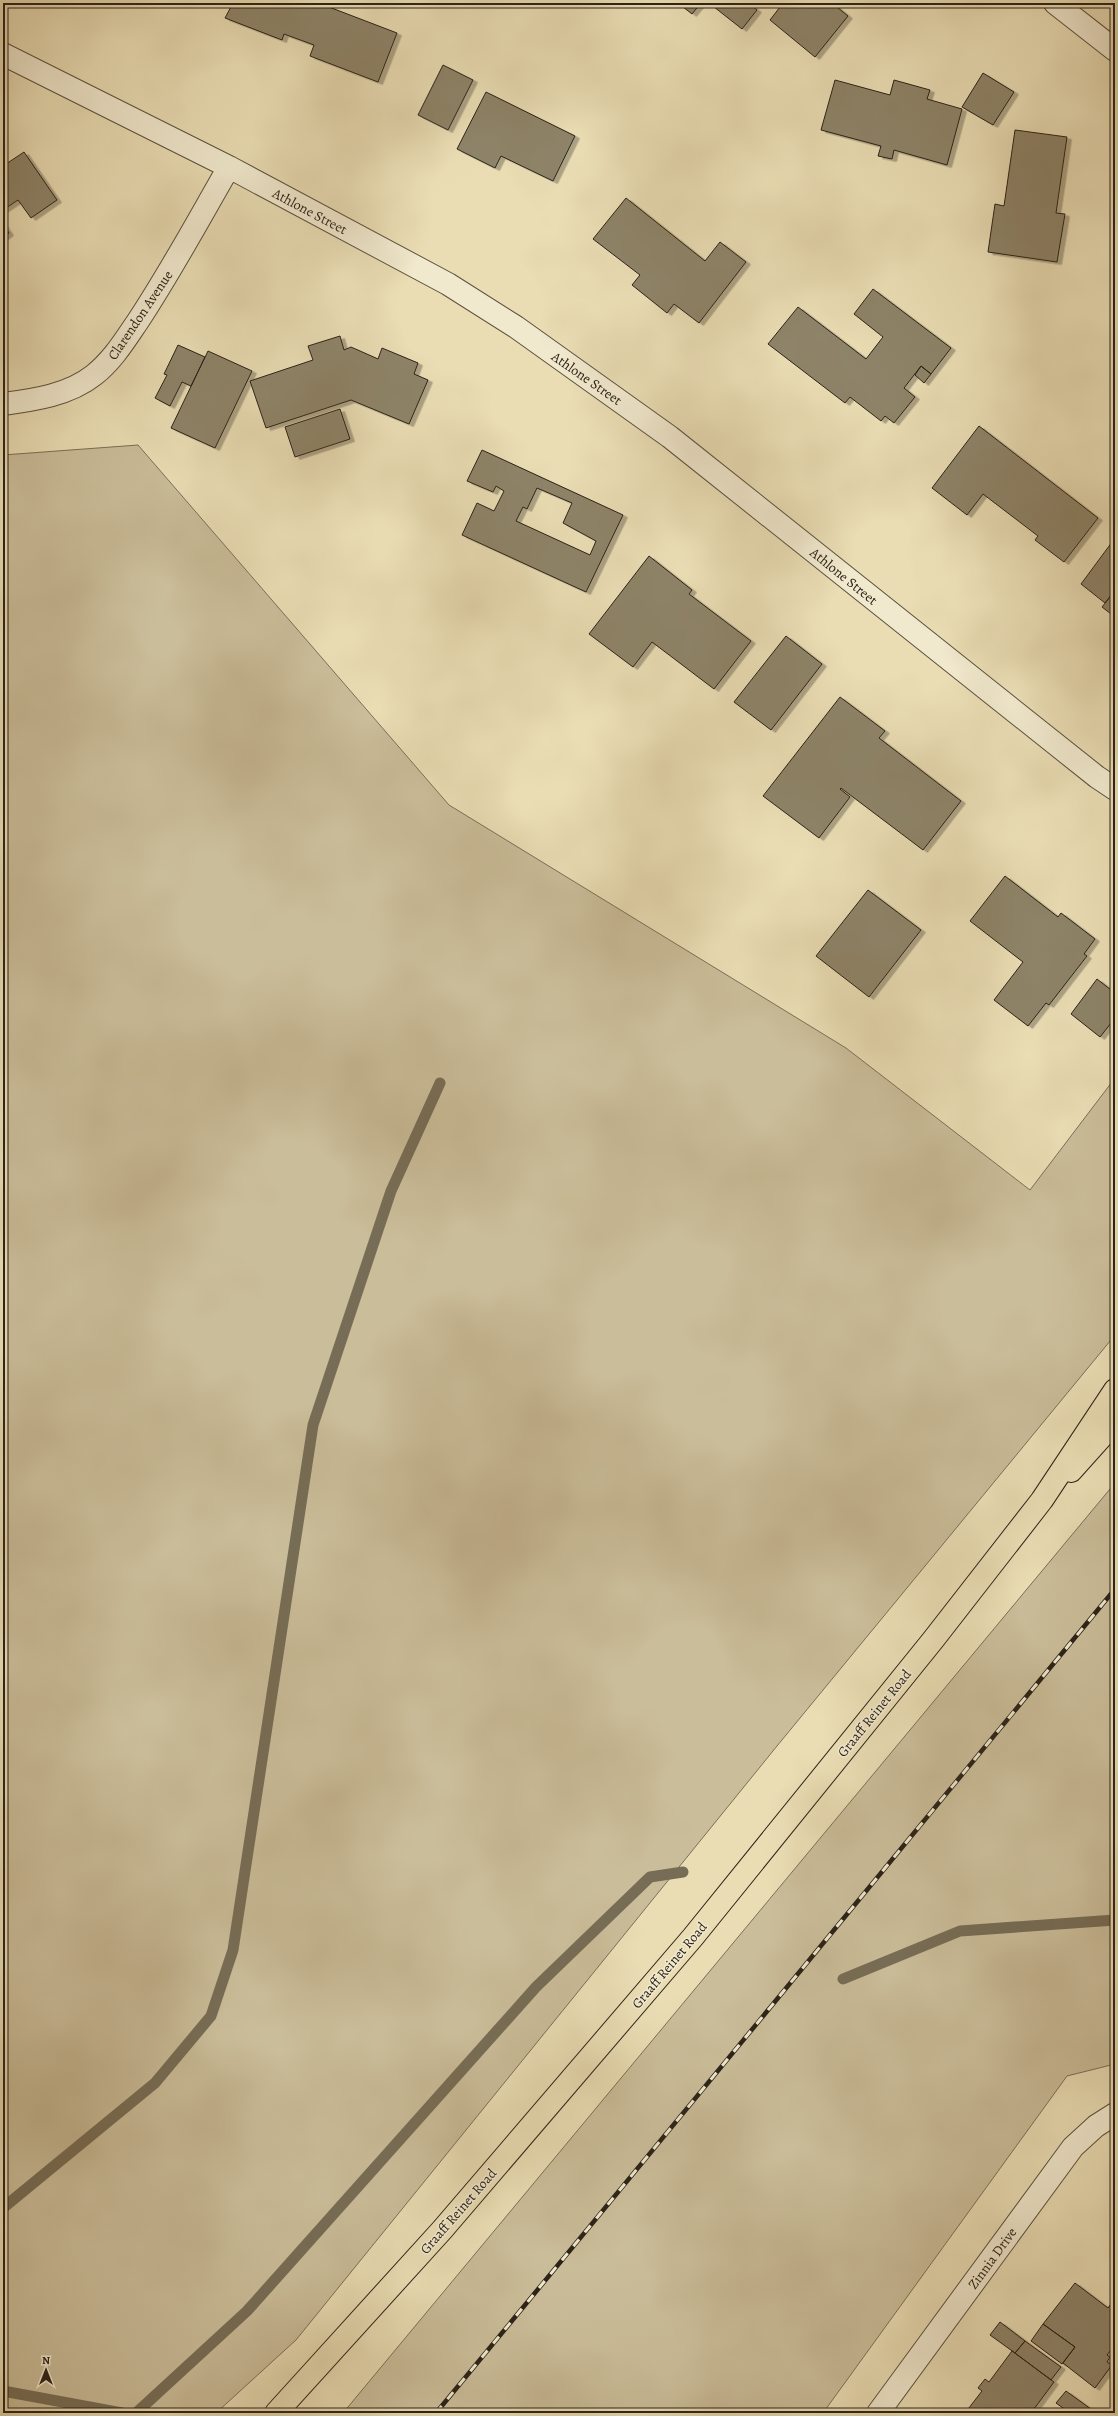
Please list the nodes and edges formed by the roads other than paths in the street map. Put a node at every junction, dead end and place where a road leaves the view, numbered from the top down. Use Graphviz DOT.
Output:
graph roads {
  1 [pos="1054,3"];
  2 [pos="1115,50"];
  3 [pos="3,54"];
  4 [pos="229,167"];
  5 [pos="3,404"];
  6 [pos="1115,788"];
  7 [pos="1115,1390"];
  8 [pos="1115,1422"];
  9 [pos="1042,1500"];
  10 [pos="1115,2114"];
  11 [pos="276,2413"];
  12 [pos="878,2413"];
  1 -- 2 [label="street"];
  3 -- 4 [label="street, Athlone Street"];
  4 -- 5 [label="street, Clarendon Avenue"];
  4 -- 6 [label="street, Athlone Street"];
  7 -- 9 [label="main road, Graaff Reinet Road"];
  8 -- 9 [label="main road, Graaff Reinet Road"];
  9 -- 11 [label="main road, Graaff Reinet Road"];
  10 -- 12 [label="street, Zinnia Drive"];
}
